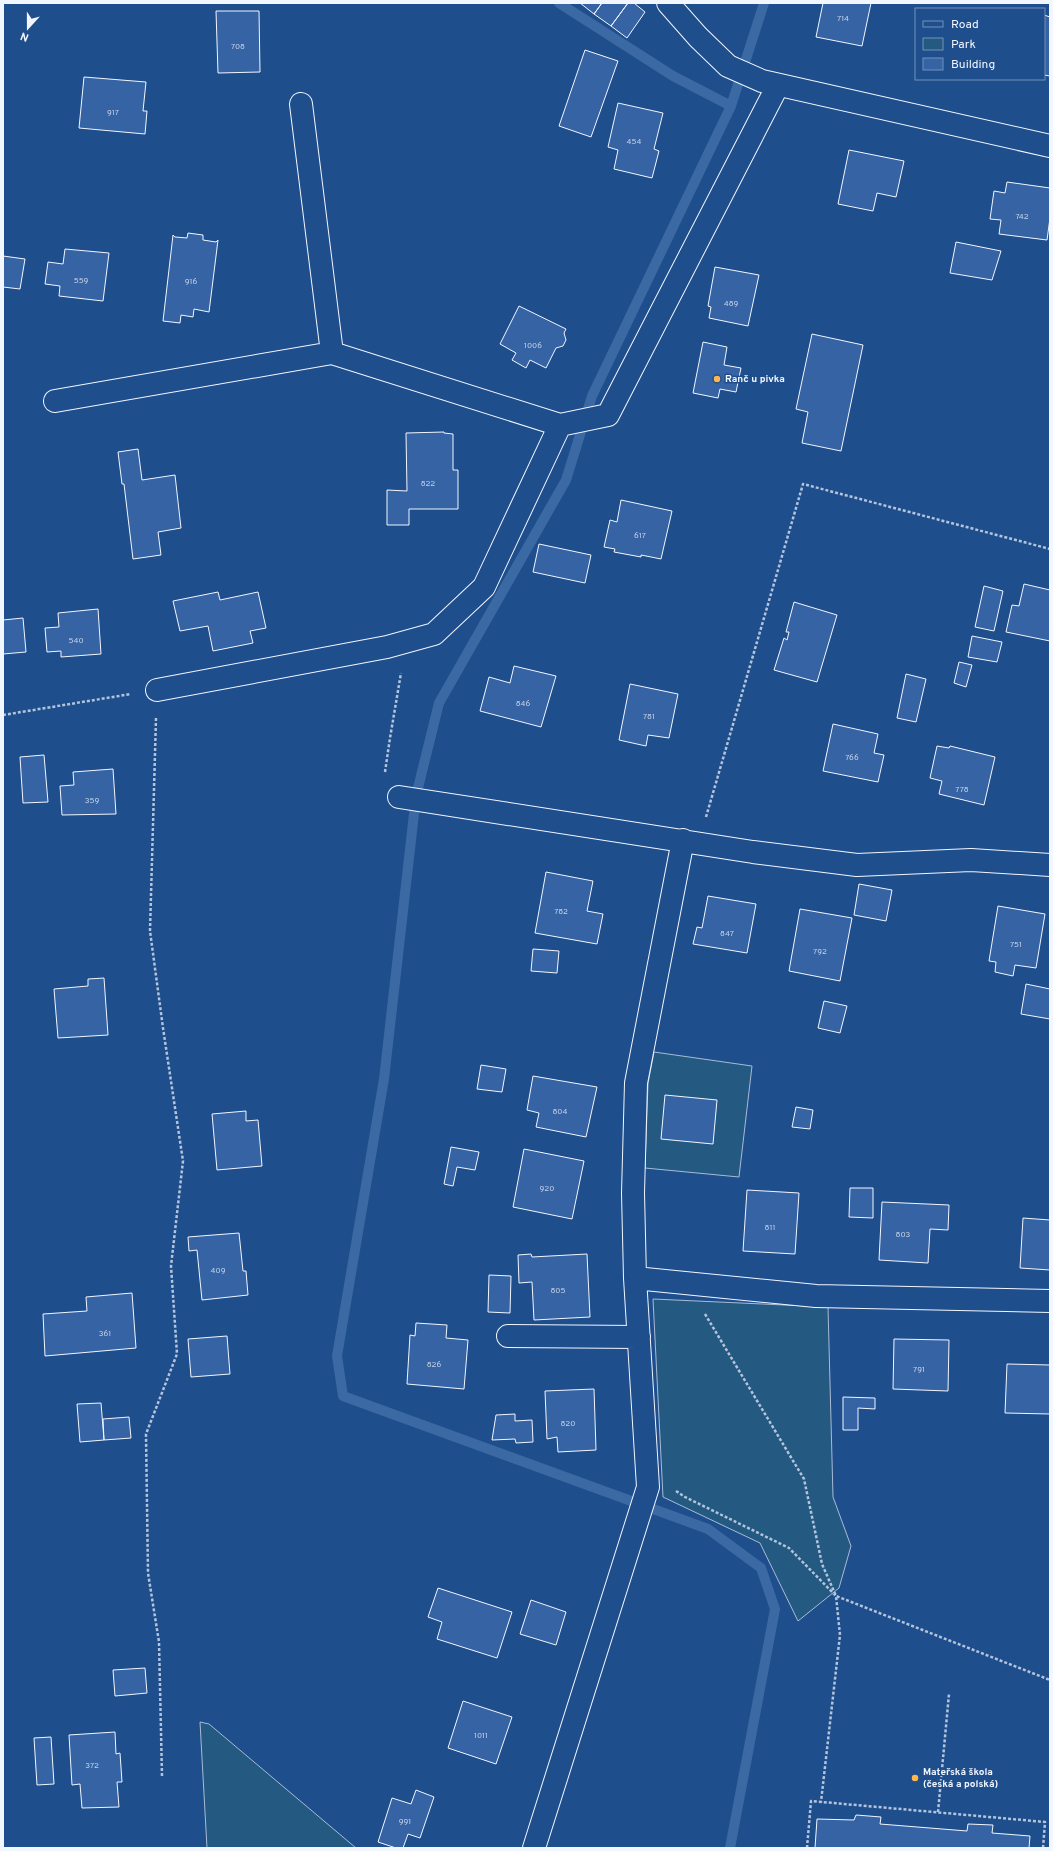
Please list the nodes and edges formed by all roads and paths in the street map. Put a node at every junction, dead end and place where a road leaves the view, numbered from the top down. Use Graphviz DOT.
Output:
graph roads {
  1 [pos="668,3"];
  2 [pos="770,83"];
  3 [pos="301,104"];
  4 [pos="1050,146"];
  5 [pos="332,353"];
  6 [pos="55,401"];
  7 [pos="560,425"];
  8 [pos="1050,549"];
  9 [pos="409,641"];
  10 [pos="157,690"];
  11 [pos="3,715"];
  12 [pos="399,797"];
  13 [pos="690,841"];
  14 [pos="1050,865"];
  15 [pos="635,1278"];
  16 [pos="686,1282"];
  17 [pos="1050,1301"];
  18 [pos="508,1336"];
  19 [pos="639,1337"];
  20 [pos="647,1479"];
  21 [pos="836,1596"];
  22 [pos="1050,1680"];
  23 [pos="949,1694"];
  24 [pos="162,1776"];
  25 [pos="821,1802"];
  26 [pos="938,1812"];
  27 [pos="534,1848"];
  28 [pos="807,1848"];
  29 [pos="1043,1848"];
  1 -- 2 [label="street"];
  2 -- 4 [label="street"];
  2 -- 7 [label="street"];
  3 -- 5 [label="street"];
  5 -- 6 [label="street"];
  5 -- 7 [label="street"];
  7 -- 9 [label="street"];
  8 -- 13 [label="path"];
  9 -- 10 [label="street"];
  9 -- 12 [label="path"];
  10 -- 11 [label="path"];
  10 -- 24 [label="path"];
  12 -- 13 [label="street"];
  13 -- 14 [label="street"];
  13 -- 15 [label="street"];
  15 -- 16 [label="street"];
  15 -- 19 [label="street"];
  16 -- 17 [label="street"];
  16 -- 21 [label="path"];
  18 -- 19 [label="street"];
  19 -- 20 [label="street"];
  20 -- 21 [label="path"];
  20 -- 27 [label="street"];
  21 -- 22 [label="path"];
  21 -- 25 [label="path"];
  23 -- 26 [label="path"];
  25 -- 26 [label="path"];
  25 -- 28 [label="path"];
  26 -- 29 [label="path"];
}
